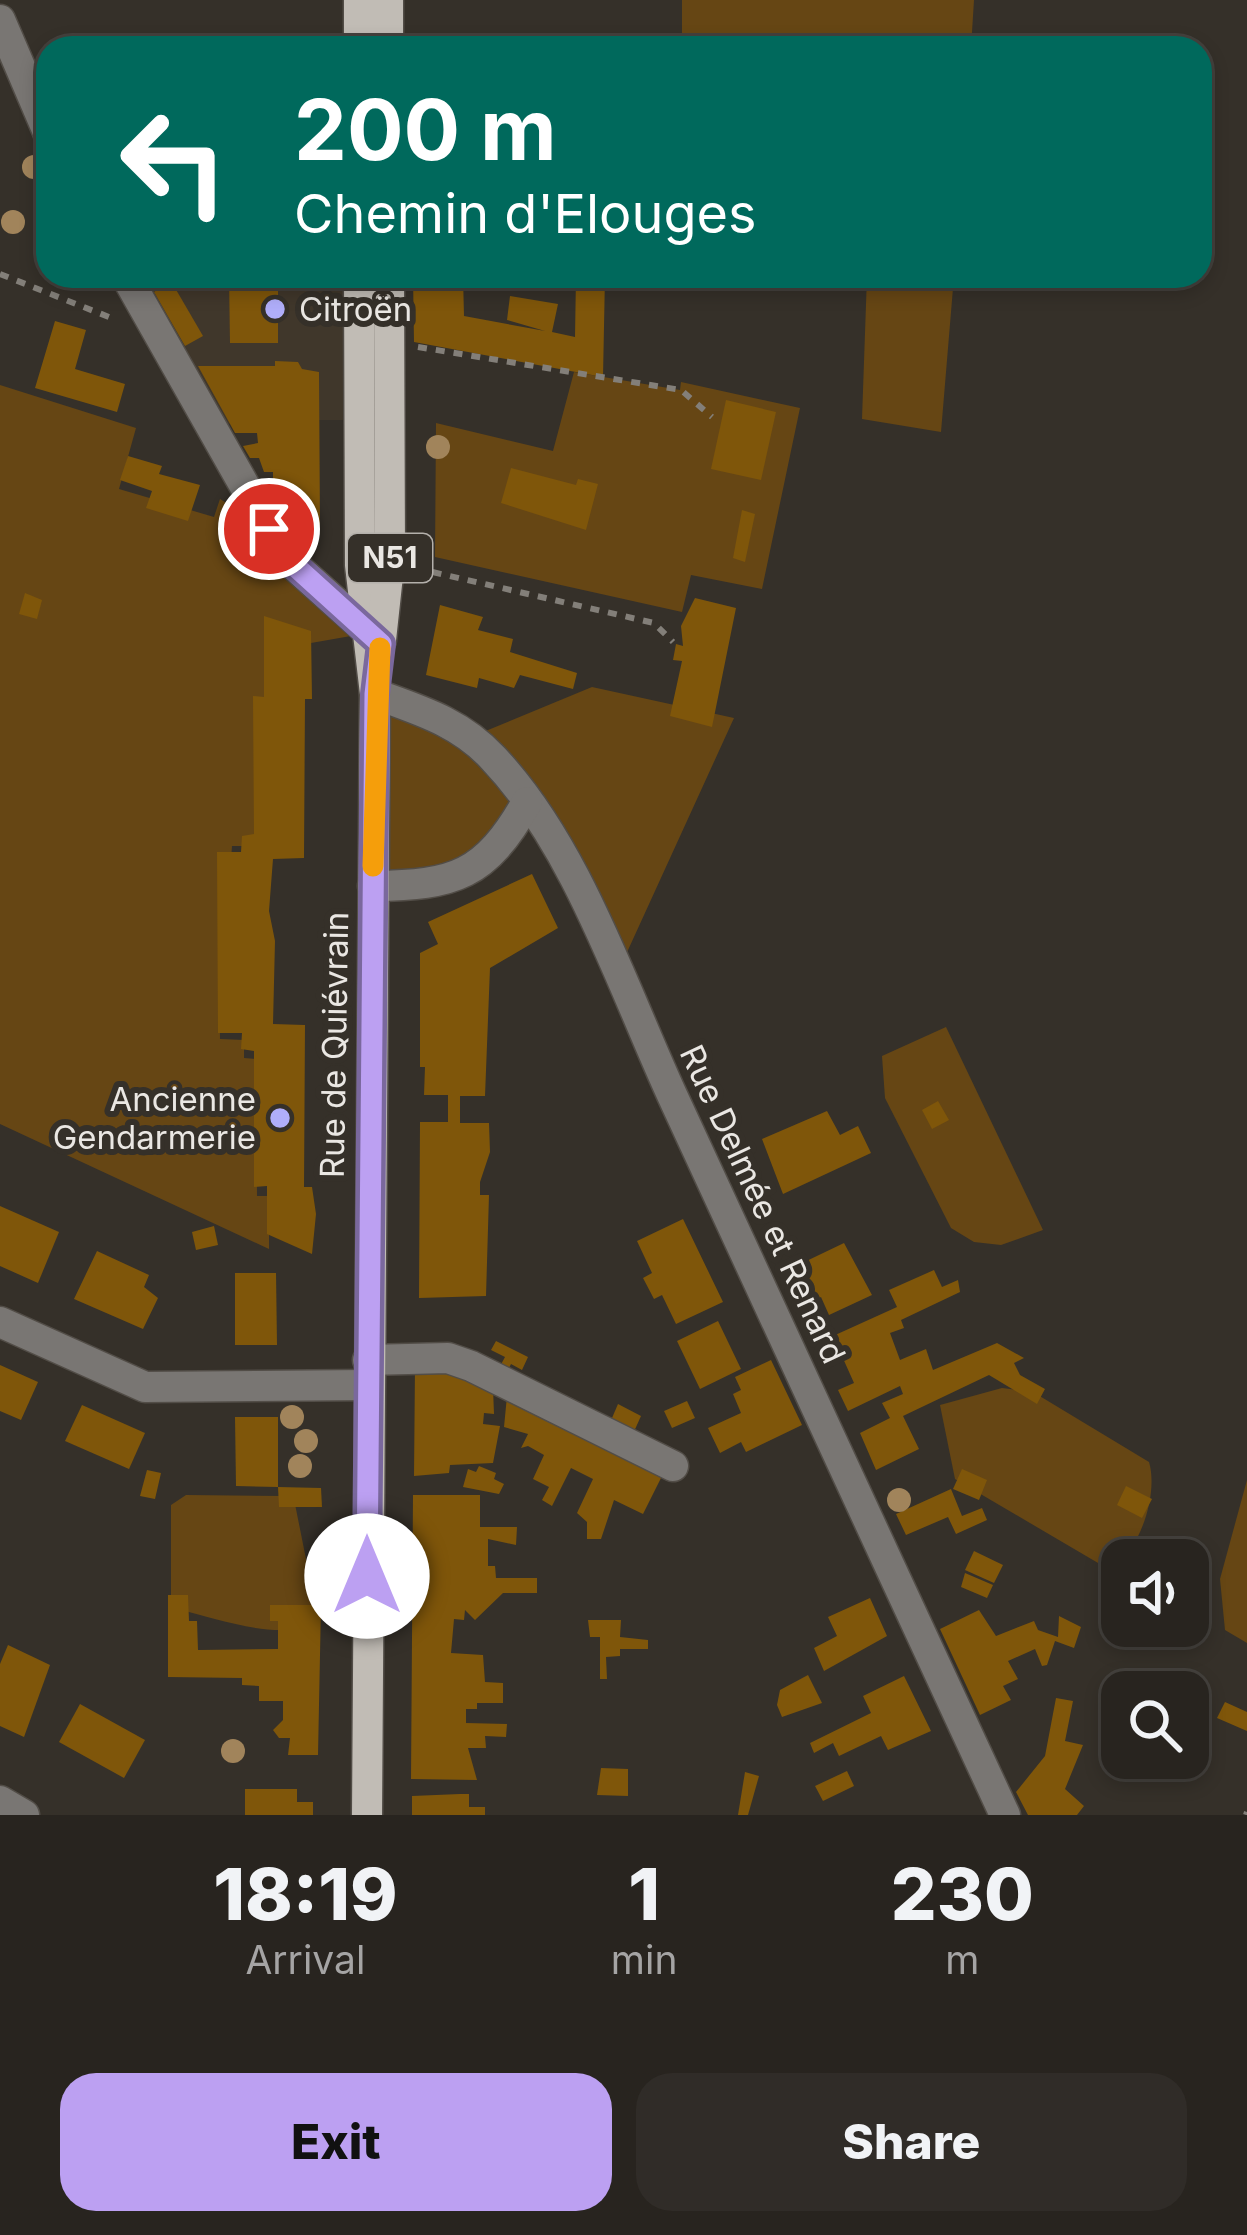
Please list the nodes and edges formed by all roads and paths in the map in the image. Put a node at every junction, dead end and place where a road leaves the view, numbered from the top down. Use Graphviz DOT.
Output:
graph roads {
  1 [pos="359,0"];
  2 [pos="388,0"];
  3 [pos="0,20"];
  4 [pos="359,36"];
  5 [pos="388,36"];
  6 [pos="36,104"];
  7 [pos="0,274"];
  8 [pos="132,288"];
  9 [pos="359,288"];
  10 [pos="389,288"];
  11 [pos="160,337"];
  12 [pos="389,347"];
  13 [pos="712,417"];
  14 [pos="390,568"];
  15 [pos="374,638"];
  16 [pos="673,642"];
  17 [pos="375,694"];
  18 [pos="527,802"];
  19 [pos="373,886"];
  20 [pos="0,1322"];
  21 [pos="368,1373"];
  22 [pos="674,1466"];
  23 [pos="0,1801"];
  24 [pos="24,1815"];
  25 [pos="368,1815"];
  26 [pos="1005,1815"];
  1 -- 4 [label="main road"];
  2 -- 5 [label="main road"];
  3 -- 6 [label="street"];
  7 -- 11 [label="path"];
  8 -- 11 [label="street"];
  9 -- 15 [label="main road, N51"];
  10 -- 12 [label="main road, N51"];
  11 -- 15 [label="street"];
  12 -- 13 [label="path"];
  12 -- 14 [label="main road, N51"];
  14 -- 15 [label="main road, N51"];
  14 -- 16 [label="path"];
  15 -- 17 [label="main road, N51"];
  17 -- 18 [label="street, Rue Delmée et Renard"];
  17 -- 19 [label="main road, Rue de Quiévrain / N51"];
  18 -- 19 [label="street"];
  18 -- 26 [label="street, Rue Delmée et Renard"];
  19 -- 21 [label="main road, Rue de Quiévrain / N51"];
  20 -- 21 [label="street"];
  21 -- 22 [label="street"];
  21 -- 25 [label="main road, Rue de Quiévrain / N51"];
  23 -- 24 [label="street"];
}
